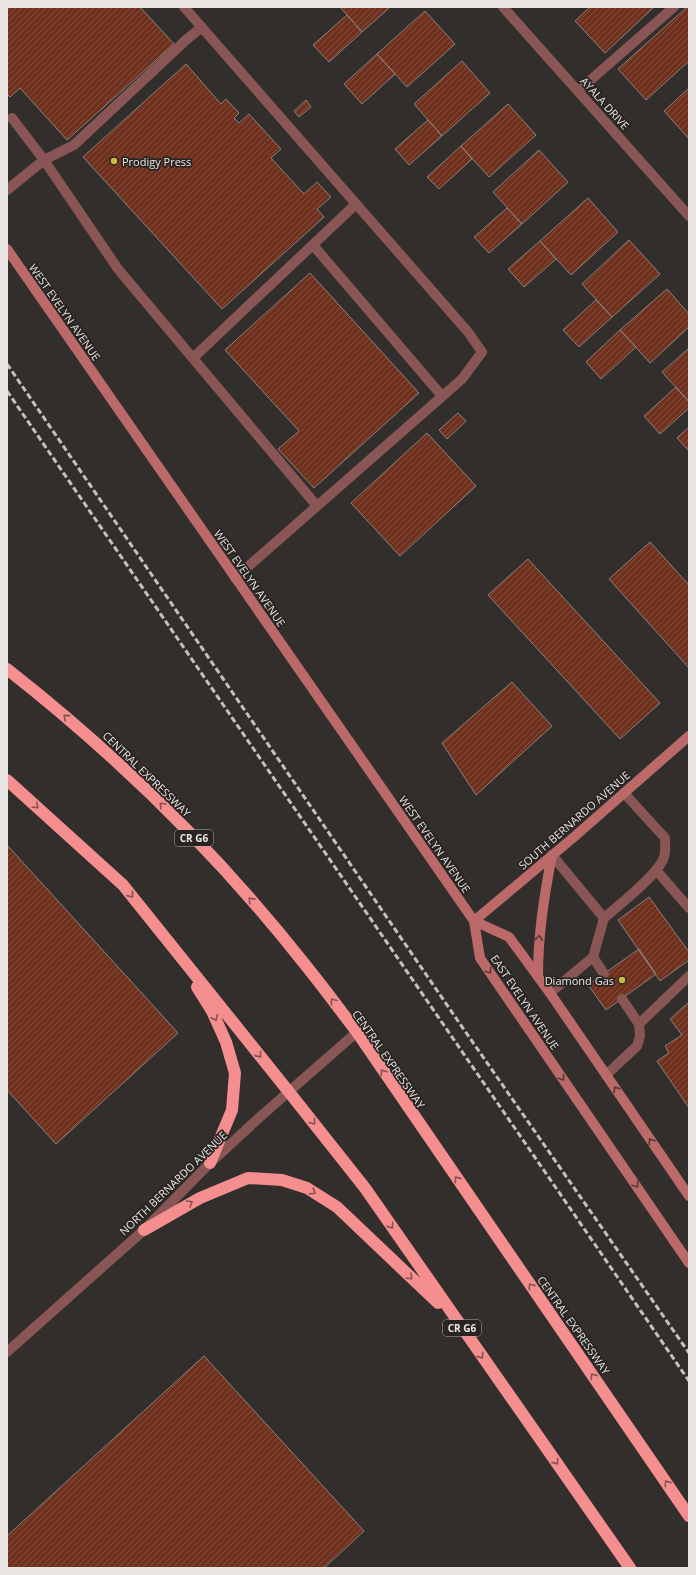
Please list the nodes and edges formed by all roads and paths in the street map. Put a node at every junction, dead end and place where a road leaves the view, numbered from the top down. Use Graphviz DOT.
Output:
graph roads {
  1 [pos="184,7"];
  2 [pos="503,7"];
  3 [pos="674,7"];
  4 [pos="202,27"];
  5 [pos="578,91"];
  6 [pos="12,118"];
  7 [pos="44,160"];
  8 [pos="7,190"];
  9 [pos="356,204"];
  10 [pos="689,216"];
  11 [pos="313,245"];
  12 [pos="7,249"];
  13 [pos="193,358"];
  14 [pos="442,396"];
  15 [pos="317,506"];
  16 [pos="235,578"];
  17 [pos="7,668"];
  18 [pos="689,736"];
  19 [pos="7,780"];
  20 [pos="624,793"];
  21 [pos="552,856"];
  22 [pos="656,870"];
  23 [pos="689,908"];
  24 [pos="604,918"];
  25 [pos="474,921"];
  26 [pos="165,937"];
  27 [pos="593,957"];
  28 [pos="604,974"];
  29 [pos="689,976"];
  30 [pos="538,977"];
  31 [pos="550,993"];
  32 [pos="622,999"];
  33 [pos="639,1024"];
  34 [pos="357,1032"];
  35 [pos="606,1075"];
  36 [pos="289,1092"];
  37 [pos="210,1163"];
  38 [pos="689,1196"];
  39 [pos="144,1230"];
  40 [pos="689,1263"];
  41 [pos="456,1321"];
  42 [pos="7,1352"];
  43 [pos="689,1516"];
  44 [pos="630,1568"];
  1 -- 4 [label="street"];
  2 -- 5 [label="street, AYALA DRIVE"];
  3 -- 5 [label="street"];
  4 -- 7 [label="street"];
  4 -- 9 [label="street"];
  5 -- 10 [label="street, AYALA DRIVE"];
  6 -- 7 [label="street"];
  7 -- 8 [label="street"];
  7 -- 13 [label="street"];
  9 -- 11 [label="street"];
  9 -- 14 [label="street"];
  11 -- 13 [label="street"];
  11 -- 14 [label="street"];
  12 -- 16 [label="main road, WEST EVELYN AVENUE"];
  13 -- 15 [label="street"];
  14 -- 15 [label="street"];
  15 -- 16 [label="street"];
  16 -- 25 [label="main road, WEST EVELYN AVENUE"];
  34 -- 17 [label="highway, CENTRAL EXPRESSWAY / CR G6, one-way"];
  18 -- 20 [label="main road, SOUTH BERNARDO AVENUE"];
  19 -- 26 [label="highway, CR G6, one-way"];
  20 -- 21 [label="main road, SOUTH BERNARDO AVENUE"];
  20 -- 22 [label="street"];
  21 -- 24 [label="street"];
  21 -- 25 [label="main road, SOUTH BERNARDO AVENUE"];
  30 -- 21 [label="main road, one-way"];
  22 -- 23 [label="street"];
  22 -- 24 [label="street"];
  24 -- 27 [label="street"];
  25 -- 30 [label="main road"];
  25 -- 40 [label="main road, EAST EVELYN AVENUE, one-way"];
  26 -- 36 [label="highway, CR G6, one-way"];
  26 -- 37 [label="highway, one-way"];
  27 -- 28 [label="street"];
  27 -- 31 [label="street"];
  29 -- 33 [label="street"];
  30 -- 31 [label="main road"];
  31 -- 35 [label="main road"];
  32 -- 33 [label="street"];
  33 -- 35 [label="street"];
  34 -- 36 [label="street, NORTH BERNARDO AVENUE"];
  43 -- 34 [label="highway, CENTRAL EXPRESSWAY / CR G6, one-way"];
  38 -- 35 [label="main road, one-way"];
  36 -- 37 [label="street, NORTH BERNARDO AVENUE"];
  36 -- 41 [label="highway, CR G6, one-way"];
  37 -- 39 [label="street, NORTH BERNARDO AVENUE"];
  39 -- 41 [label="highway, one-way"];
  39 -- 42 [label="street, NORTH BERNARDO AVENUE"];
  41 -- 44 [label="highway, CR G6, one-way"];
}
